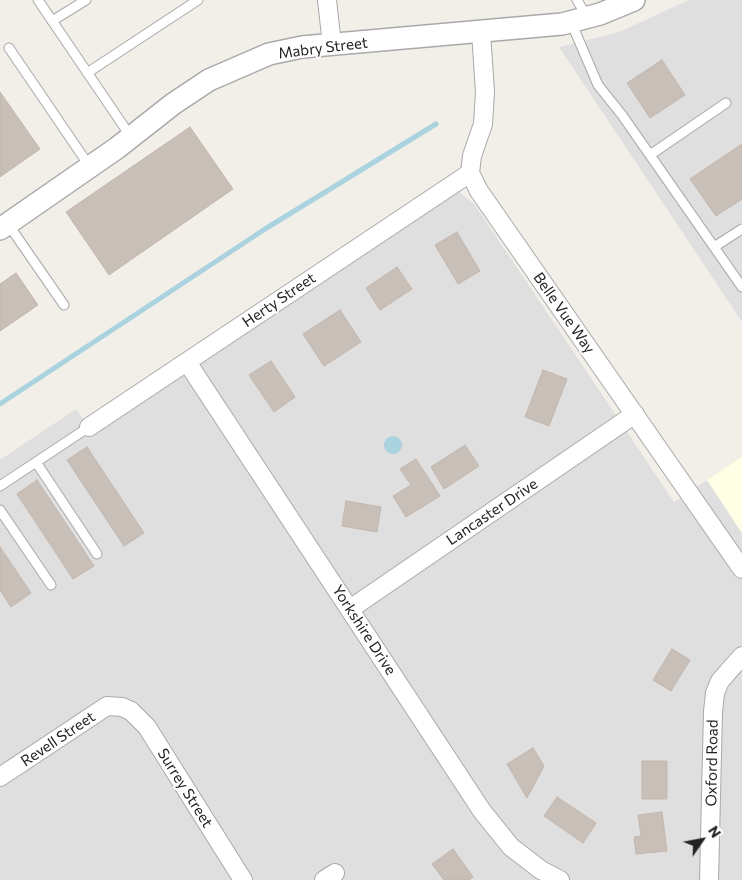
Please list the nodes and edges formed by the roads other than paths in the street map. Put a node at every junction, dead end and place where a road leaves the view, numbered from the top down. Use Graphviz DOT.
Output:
graph roads {
  1 [pos="38,0"];
  2 [pos="86,0"];
  3 [pos="198,0"];
  4 [pos="326,0"];
  5 [pos="634,0"];
  6 [pos="579,13"];
  7 [pos="52,21"];
  8 [pos="481,32"];
  9 [pos="332,45"];
  10 [pos="9,48"];
  11 [pos="88,73"];
  12 [pos="726,103"];
  13 [pos="131,137"];
  14 [pos="650,155"];
  15 [pos="90,167"];
  16 [pos="470,174"];
  17 [pos="4,226"];
  18 [pos="742,229"];
  19 [pos="714,247"];
  20 [pos="742,287"];
  21 [pos="64,305"];
  22 [pos="187,362"];
  23 [pos="635,414"];
  24 [pos="89,427"];
  25 [pos="36,462"];
  26 [pos="0,486"];
  27 [pos="0,510"];
  28 [pos="96,554"];
  29 [pos="742,569"];
  30 [pos="51,585"];
  31 [pos="350,609"];
  32 [pos="742,656"];
  33 [pos="117,706"];
  34 [pos="0,777"];
  35 [pos="243,880"];
  36 [pos="560,880"];
  37 [pos="709,880"];
  1 -- 7 [label="lane"];
  2 -- 7 [label="lane"];
  3 -- 11 [label="lane"];
  4 -- 9 [label="street"];
  5 -- 6 [label="street, Mabry Street"];
  6 -- 8 [label="street, Mabry Street"];
  6 -- 14 [label="lane"];
  7 -- 11 [label="lane"];
  8 -- 9 [label="street, Mabry Street"];
  8 -- 16 [label="street"];
  9 -- 13 [label="street, Mabry Street"];
  10 -- 15 [label="lane"];
  11 -- 13 [label="lane"];
  12 -- 14 [label="lane"];
  13 -- 15 [label="street, Mabry Street"];
  14 -- 19 [label="lane"];
  15 -- 17 [label="street, Mabry Street"];
  16 -- 22 [label="street, Herty Street"];
  16 -- 23 [label="street, Belle Vue Way"];
  17 -- 21 [label="lane"];
  18 -- 19 [label="lane"];
  19 -- 20 [label="lane"];
  22 -- 24 [label="street, Herty Street"];
  22 -- 31 [label="street, Yorkshire Drive"];
  23 -- 29 [label="street, Belle Vue Way"];
  23 -- 31 [label="street, Lancaster Drive"];
  24 -- 25 [label="lane"];
  25 -- 26 [label="lane"];
  25 -- 28 [label="lane"];
  27 -- 30 [label="lane"];
  31 -- 36 [label="street, Yorkshire Drive"];
  32 -- 37 [label="street, Oxford Road"];
  33 -- 34 [label="street, Revell Street"];
  33 -- 35 [label="street, Surrey Street"];
}
